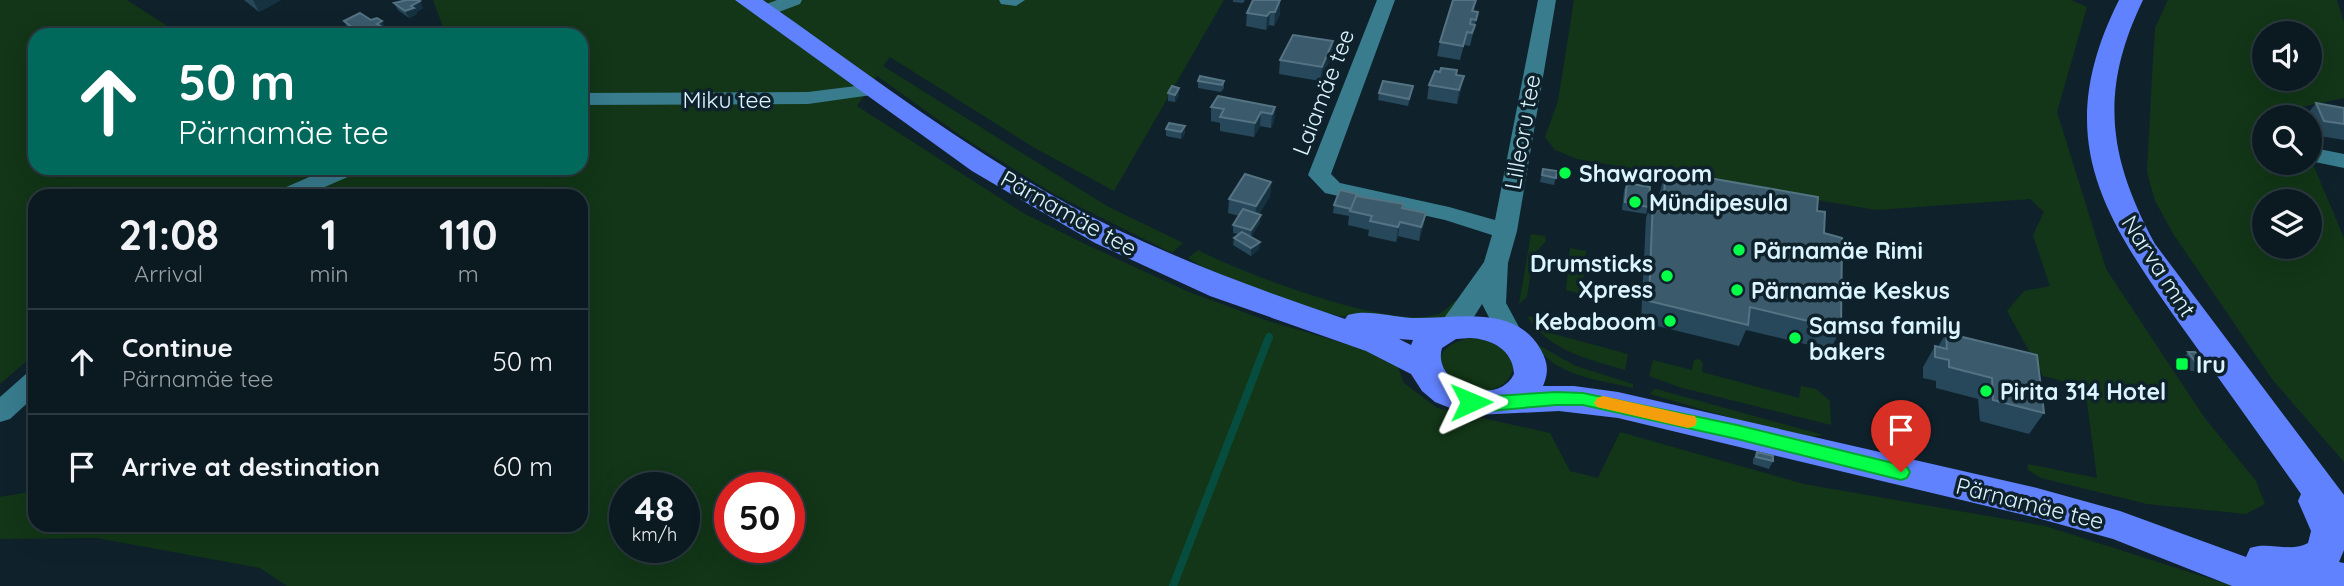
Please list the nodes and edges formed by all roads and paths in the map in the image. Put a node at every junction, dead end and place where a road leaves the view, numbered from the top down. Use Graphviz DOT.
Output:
graph roads {
  1 [pos="793,0"];
  2 [pos="1009,0"];
  3 [pos="1016,0"];
  4 [pos="1386,0"];
  5 [pos="1547,0"];
  6 [pos="2131,0"];
  7 [pos="755,6"];
  8 [pos="872,90"];
  9 [pos="588,99"];
  10 [pos="2322,157"];
  11 [pos="2344,161"];
  12 [pos="333,175"];
  13 [pos="301,189"];
  14 [pos="1505,231"];
  15 [pos="1496,263"];
  16 [pos="1306,318"];
  17 [pos="1450,328"];
  18 [pos="1522,352"];
  19 [pos="2226,362"];
  20 [pos="1424,366"];
  21 [pos="28,387"];
  22 [pos="1505,402"];
  23 [pos="0,412"];
  24 [pos="1761,438"];
  25 [pos="2290,453"];
  26 [pos="2344,491"];
  27 [pos="2344,524"];
  28 [pos="2120,526"];
  29 [pos="2279,578"];
  30 [pos="2344,580"];
  1 -- 7 [label="street"];
  2 -- 3 [label="street"];
  4 -- 14 [label="street, Laiamäe tee"];
  5 -- 14 [label="street, Lilleoru tee"];
  6 -- 19 [label="main road, Narva mnt"];
  7 -- 8 [label="main road, Pärnamäe tee"];
  8 -- 9 [label="street, Miku tee"];
  8 -- 16 [label="main road, Pärnamäe tee"];
  10 -- 11 [label="street"];
  12 -- 13 [label="street"];
  14 -- 15 [label="street, Lilleoru tee"];
  15 -- 17 [label="street, Lilleoru tee"];
  15 -- 18 [label="street, Lilleoru tee"];
  16 -- 17 [label="main road"];
  16 -- 20 [label="main road, Pärnamäe tee"];
  17 -- 18 [label="main road"];
  17 -- 20 [label="main road"];
  18 -- 22 [label="main road"];
  18 -- 24 [label="main road"];
  19 -- 25 [label="main road, Narva mnt"];
  19 -- 26 [label="main road, Narva mnt"];
  20 -- 22 [label="main road"];
  21 -- 23 [label="street"];
  22 -- 24 [label="main road, Pärnamäe tee"];
  24 -- 28 [label="main road, Pärnamäe tee"];
  25 -- 27 [label="main road, Narva mnt"];
  25 -- 29 [label="main road"];
  28 -- 29 [label="main road"];
  28 -- 29 [label="main road, Pärnamäe tee"];
  29 -- 30 [label="main road"];
}
